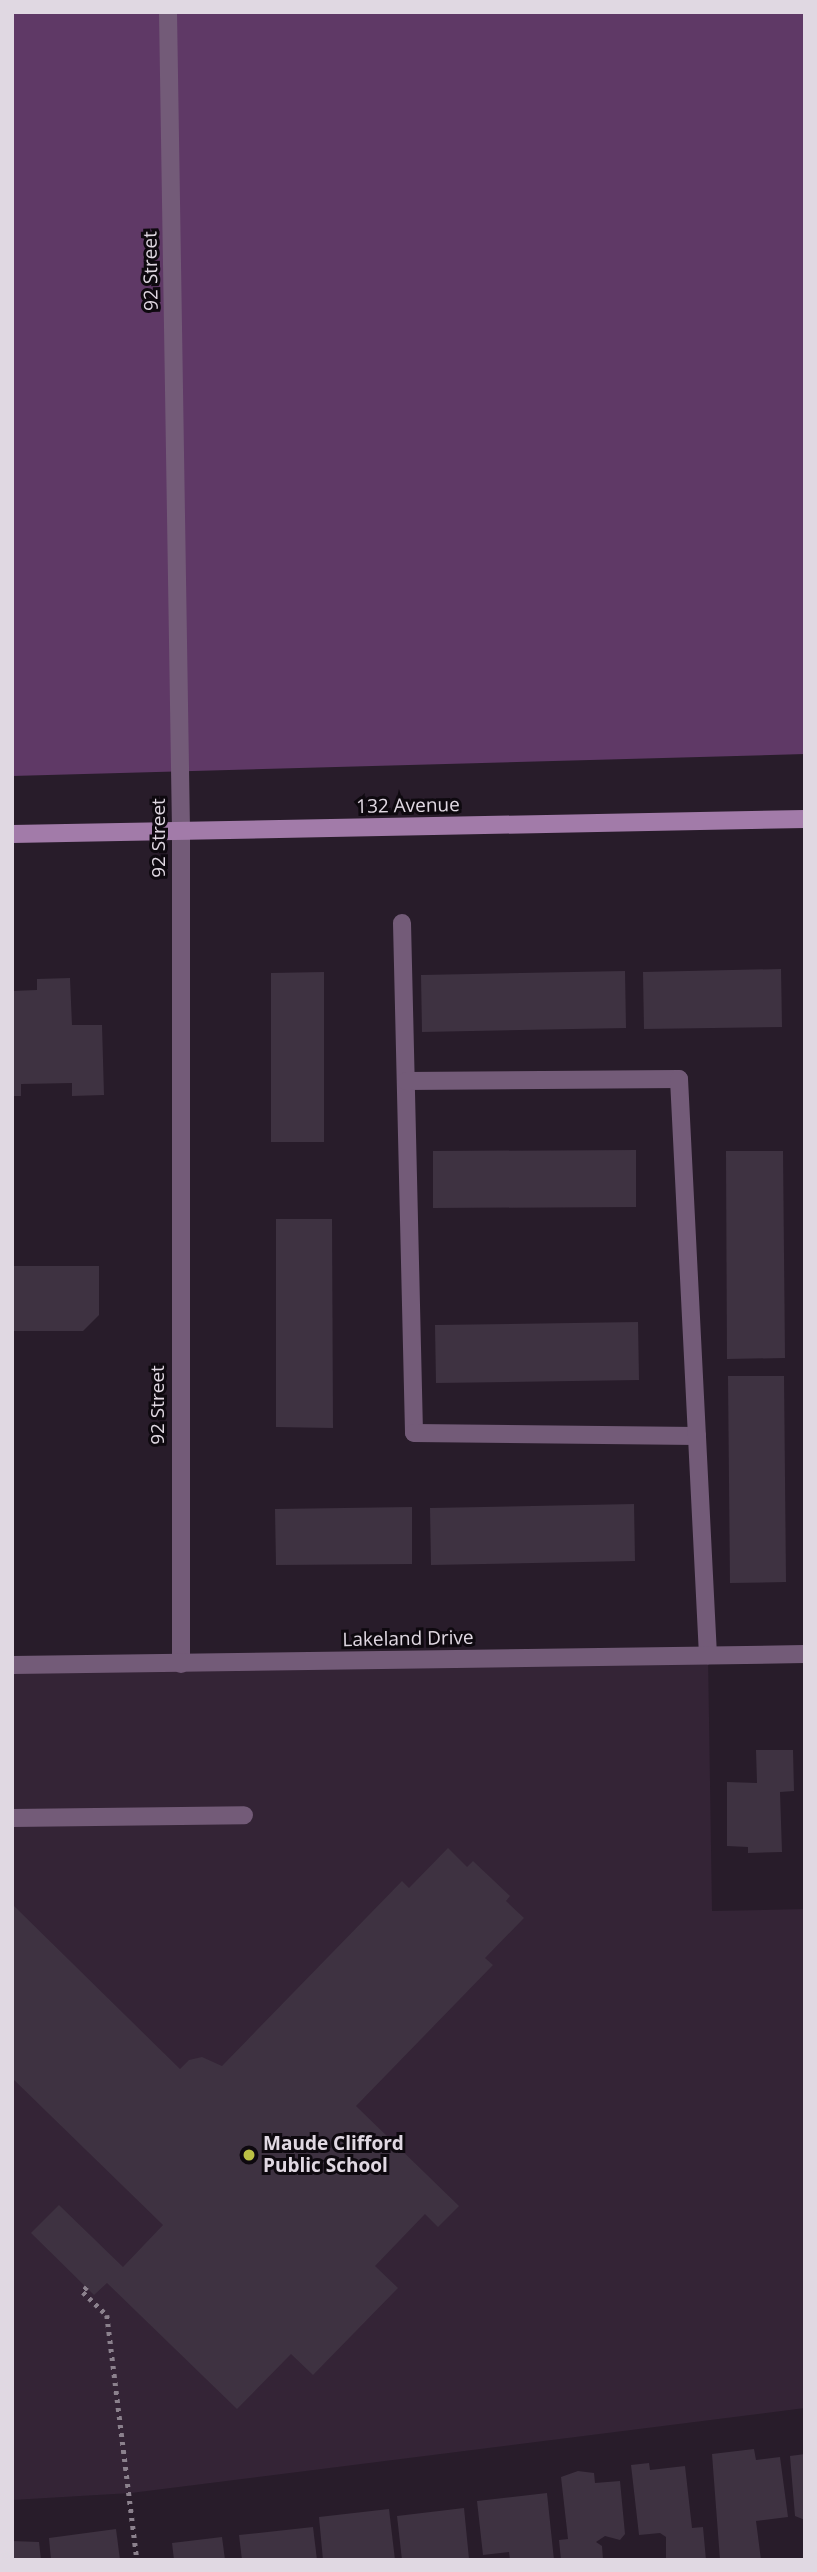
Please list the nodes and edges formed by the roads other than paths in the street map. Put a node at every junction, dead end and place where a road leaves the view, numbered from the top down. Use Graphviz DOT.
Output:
graph roads {
  1 [pos="168,12"];
  2 [pos="805,819"];
  3 [pos="181,831"];
  4 [pos="12,834"];
  5 [pos="402,923"];
  6 [pos="406,1081"];
  7 [pos="697,1436"];
  8 [pos="805,1654"];
  9 [pos="708,1655"];
  10 [pos="181,1664"];
  11 [pos="12,1665"];
  12 [pos="244,1815"];
  13 [pos="12,1818"];
  1 -- 3 [label="street, 92 Street"];
  2 -- 3 [label="main road, 132 Avenue"];
  3 -- 4 [label="main road, 132 Avenue"];
  3 -- 10 [label="street, 92 Street"];
  5 -- 6 [label="street"];
  6 -- 7 [label="street"];
  6 -- 7 [label="street"];
  7 -- 9 [label="street"];
  8 -- 9 [label="street, Lakeland Drive"];
  9 -- 10 [label="street, Lakeland Drive"];
  10 -- 11 [label="street, Lakeland Drive"];
  12 -- 13 [label="street"];
}
